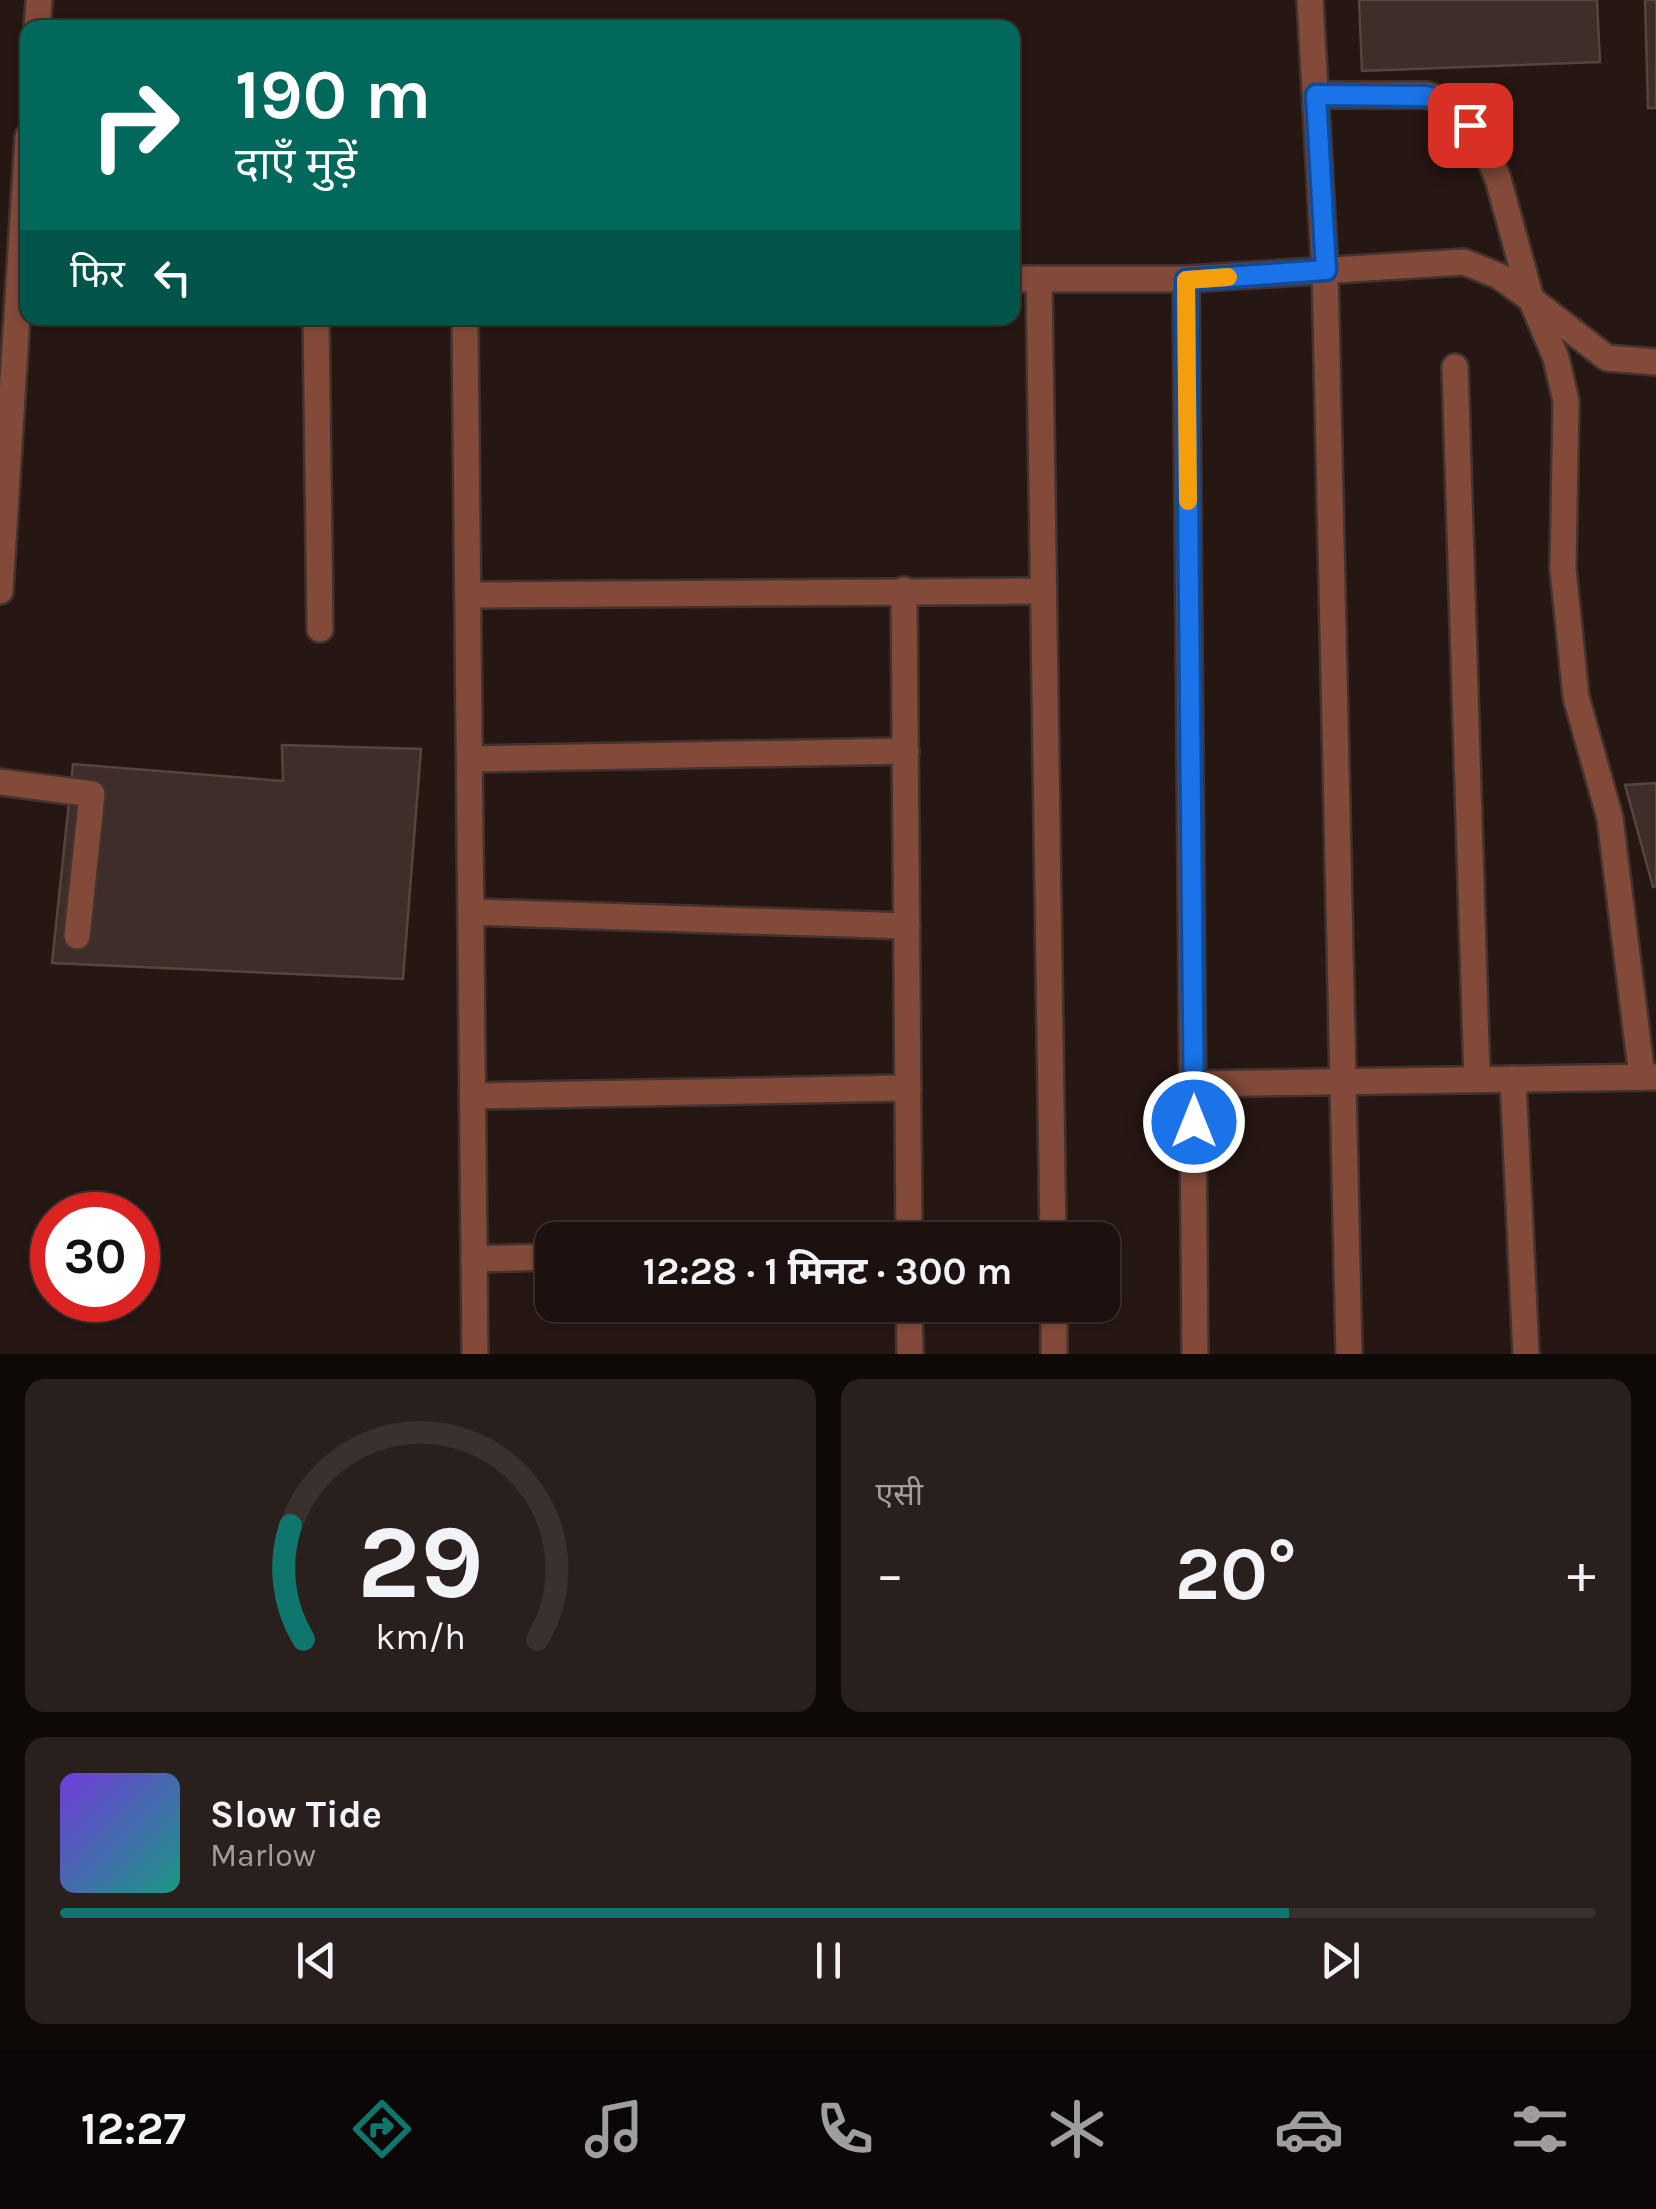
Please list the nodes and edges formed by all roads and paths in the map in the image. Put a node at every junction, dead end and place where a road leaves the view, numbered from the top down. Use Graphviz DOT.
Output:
graph roads {
  1 [pos="1310,0"];
  2 [pos="1316,95"];
  3 [pos="20,166"];
  4 [pos="12,196"];
  5 [pos="20,237"];
  6 [pos="1326,270"];
  7 [pos="1020,278"];
  8 [pos="1039,279"];
  9 [pos="1186,280"];
  10 [pos="1531,299"];
  11 [pos="20,325"];
  12 [pos="316,325"];
  13 [pos="465,325"];
  14 [pos="1656,362"];
  15 [pos="1455,367"];
  16 [pos="904,590"];
  17 [pos="1043,590"];
  18 [pos="0,591"];
  19 [pos="471,595"];
  20 [pos="320,629"];
  21 [pos="906,752"];
  22 [pos="472,758"];
  23 [pos="0,782"];
  24 [pos="473,912"];
  25 [pos="907,926"];
  26 [pos="78,936"];
  27 [pos="1649,1077"];
  28 [pos="1513,1078"];
  29 [pos="1478,1079"];
  30 [pos="1345,1081"];
  31 [pos="1194,1084"];
  32 [pos="908,1088"];
  33 [pos="474,1096"];
  34 [pos="909,1222"];
  35 [pos="1052,1222"];
  36 [pos="535,1258"];
  37 [pos="474,1259"];
  38 [pos="909,1322"];
  39 [pos="1054,1322"];
  40 [pos="475,1354"];
  41 [pos="910,1354"];
  42 [pos="1054,1354"];
  43 [pos="1195,1354"];
  44 [pos="1349,1354"];
  45 [pos="1526,1354"];
  1 -- 2 [label="street"];
  2 -- 6 [label="street"];
  2 -- 10 [label="street"];
  3 -- 4 [label="street"];
  4 -- 5 [label="street"];
  6 -- 9 [label="street"];
  6 -- 10 [label="street"];
  6 -- 30 [label="street"];
  7 -- 8 [label="street"];
  8 -- 9 [label="street"];
  8 -- 17 [label="street"];
  9 -- 31 [label="street"];
  10 -- 14 [label="street"];
  10 -- 27 [label="street"];
  11 -- 18 [label="street"];
  12 -- 20 [label="street"];
  13 -- 19 [label="street"];
  15 -- 29 [label="street"];
  16 -- 17 [label="street"];
  16 -- 19 [label="street"];
  16 -- 21 [label="street"];
  17 -- 35 [label="street"];
  19 -- 22 [label="street"];
  21 -- 22 [label="street"];
  21 -- 25 [label="street"];
  22 -- 24 [label="street"];
  23 -- 26 [label="street"];
  24 -- 25 [label="street"];
  24 -- 33 [label="street"];
  25 -- 32 [label="street"];
  27 -- 28 [label="street"];
  28 -- 29 [label="street"];
  28 -- 45 [label="street"];
  29 -- 30 [label="street"];
  30 -- 31 [label="street"];
  30 -- 44 [label="street"];
  31 -- 43 [label="street"];
  32 -- 33 [label="street"];
  32 -- 34 [label="street"];
  33 -- 37 [label="street"];
  36 -- 37 [label="street"];
  37 -- 40 [label="street"];
  38 -- 41 [label="street"];
  39 -- 42 [label="street"];
}
